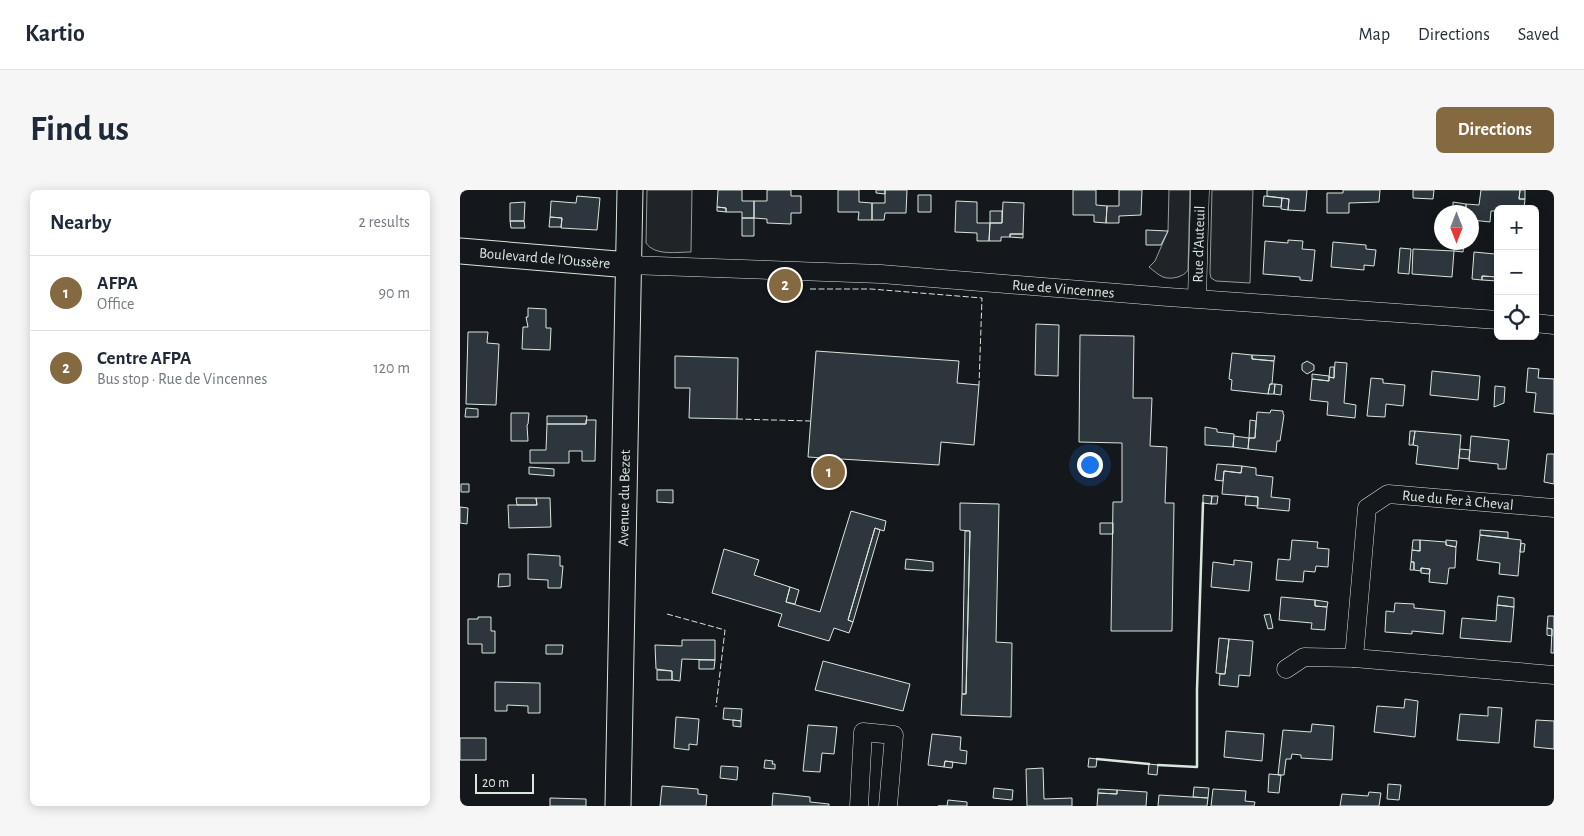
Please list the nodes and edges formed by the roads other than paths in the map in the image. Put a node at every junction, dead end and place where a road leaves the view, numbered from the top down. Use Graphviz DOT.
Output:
graph roads {
  1 [pos="630,190"];
  2 [pos="1200,190"];
  3 [pos="460,251"];
  4 [pos="629,265"];
  5 [pos="1197,298"];
  6 [pos="1494,320"];
  7 [pos="1539,324"];
  8 [pos="1554,325"];
  9 [pos="1554,508"];
  10 [pos="1354,658"];
  11 [pos="1286,669"];
  12 [pos="1554,676"];
  13 [pos="618,806"];
  14 [pos="859,806"];
  15 [pos="888,806"];
  1 -- 4 [label="street, Avenue du Bezet"];
  2 -- 5 [label="street, Rue d'Auteuil"];
  3 -- 4 [label="street, Boulevard de l'Oussère"];
  4 -- 5 [label="street, Rue de Vincennes"];
  4 -- 13 [label="street, Avenue du Bezet"];
  5 -- 6 [label="street, Rue de Vincennes"];
  7 -- 8 [label="street"];
  9 -- 10 [label="street, Rue du Fer à Cheval"];
  10 -- 11 [label="street"];
  10 -- 12 [label="street"];
  14 -- 15 [label="street"];
}
